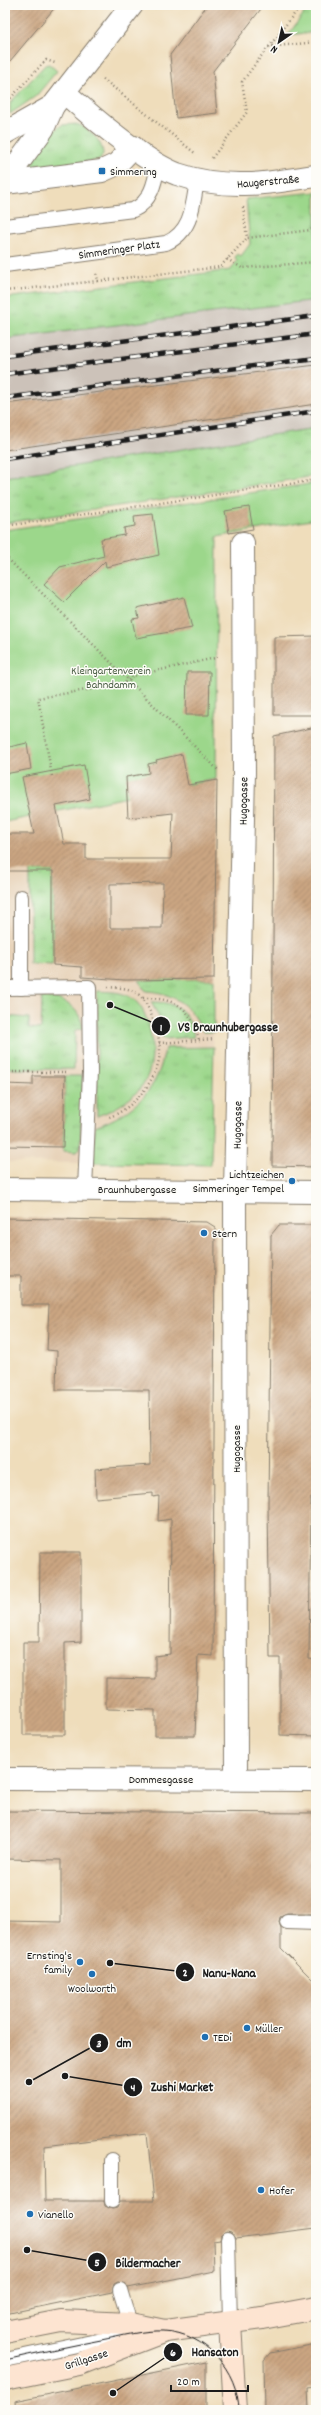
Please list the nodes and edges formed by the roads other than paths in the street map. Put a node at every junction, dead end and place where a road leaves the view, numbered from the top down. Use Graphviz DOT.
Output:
graph roads {
  1 [pos="132,5"];
  2 [pos="58,99"];
  3 [pos="5,133"];
  4 [pos="133,147"];
  5 [pos="158,165"];
  6 [pos="203,171"];
  7 [pos="316,176"];
  8 [pos="5,182"];
  9 [pos="5,226"];
  10 [pos="5,265"];
  11 [pos="243,544"];
  12 [pos="22,896"];
  13 [pos="5,988"];
  14 [pos="21,988"];
  15 [pos="5,1189"];
  16 [pos="85,1189"];
  17 [pos="235,1190"];
  18 [pos="316,1192"];
  19 [pos="5,1778"];
  20 [pos="236,1779"];
  21 [pos="316,1780"];
  22 [pos="287,1922"];
  23 [pos="316,1923"];
  24 [pos="112,2160"];
  25 [pos="112,2201"];
  26 [pos="228,2239"];
  27 [pos="120,2290"];
  28 [pos="316,2308"];
  29 [pos="230,2323"];
  30 [pos="5,2332"];
  31 [pos="133,2333"];
  32 [pos="5,2360"];
  33 [pos="5,2378"];
  34 [pos="235,2410"];
  1 -- 2 [label="street"];
  2 -- 3 [label="street"];
  2 -- 4 [label="street"];
  2 -- 8 [label="street"];
  4 -- 5 [label="street"];
  4 -- 8 [label="street"];
  5 -- 6 [label="street"];
  5 -- 9 [label="lane"];
  6 -- 7 [label="street, Haugerstraße"];
  6 -- 10 [label="lane, Simmeringer Platz"];
  11 -- 17 [label="street, Hugogasse"];
  12 -- 14 [label="lane"];
  13 -- 14 [label="lane"];
  14 -- 16 [label="lane"];
  15 -- 16 [label="street, Braunhubergasse"];
  16 -- 17 [label="street, Braunhubergasse"];
  17 -- 18 [label="street, Braunhubergasse"];
  17 -- 20 [label="street, Hugogasse"];
  19 -- 20 [label="street, Dommesgasse"];
  20 -- 21 [label="street, Dommesgasse"];
  22 -- 23 [label="lane"];
  24 -- 25 [label="lane"];
  26 -- 29 [label="lane"];
  27 -- 31 [label="lane"];
  28 -- 29 [label="main road, Grillgasse"];
  29 -- 31 [label="main road, Grillgasse"];
  29 -- 34 [label="main road"];
  30 -- 31 [label="main road, Grillgasse"];
  31 -- 32 [label="lane, Grillgasse"];
  31 -- 33 [label="main road, Grillgasse"];
}
